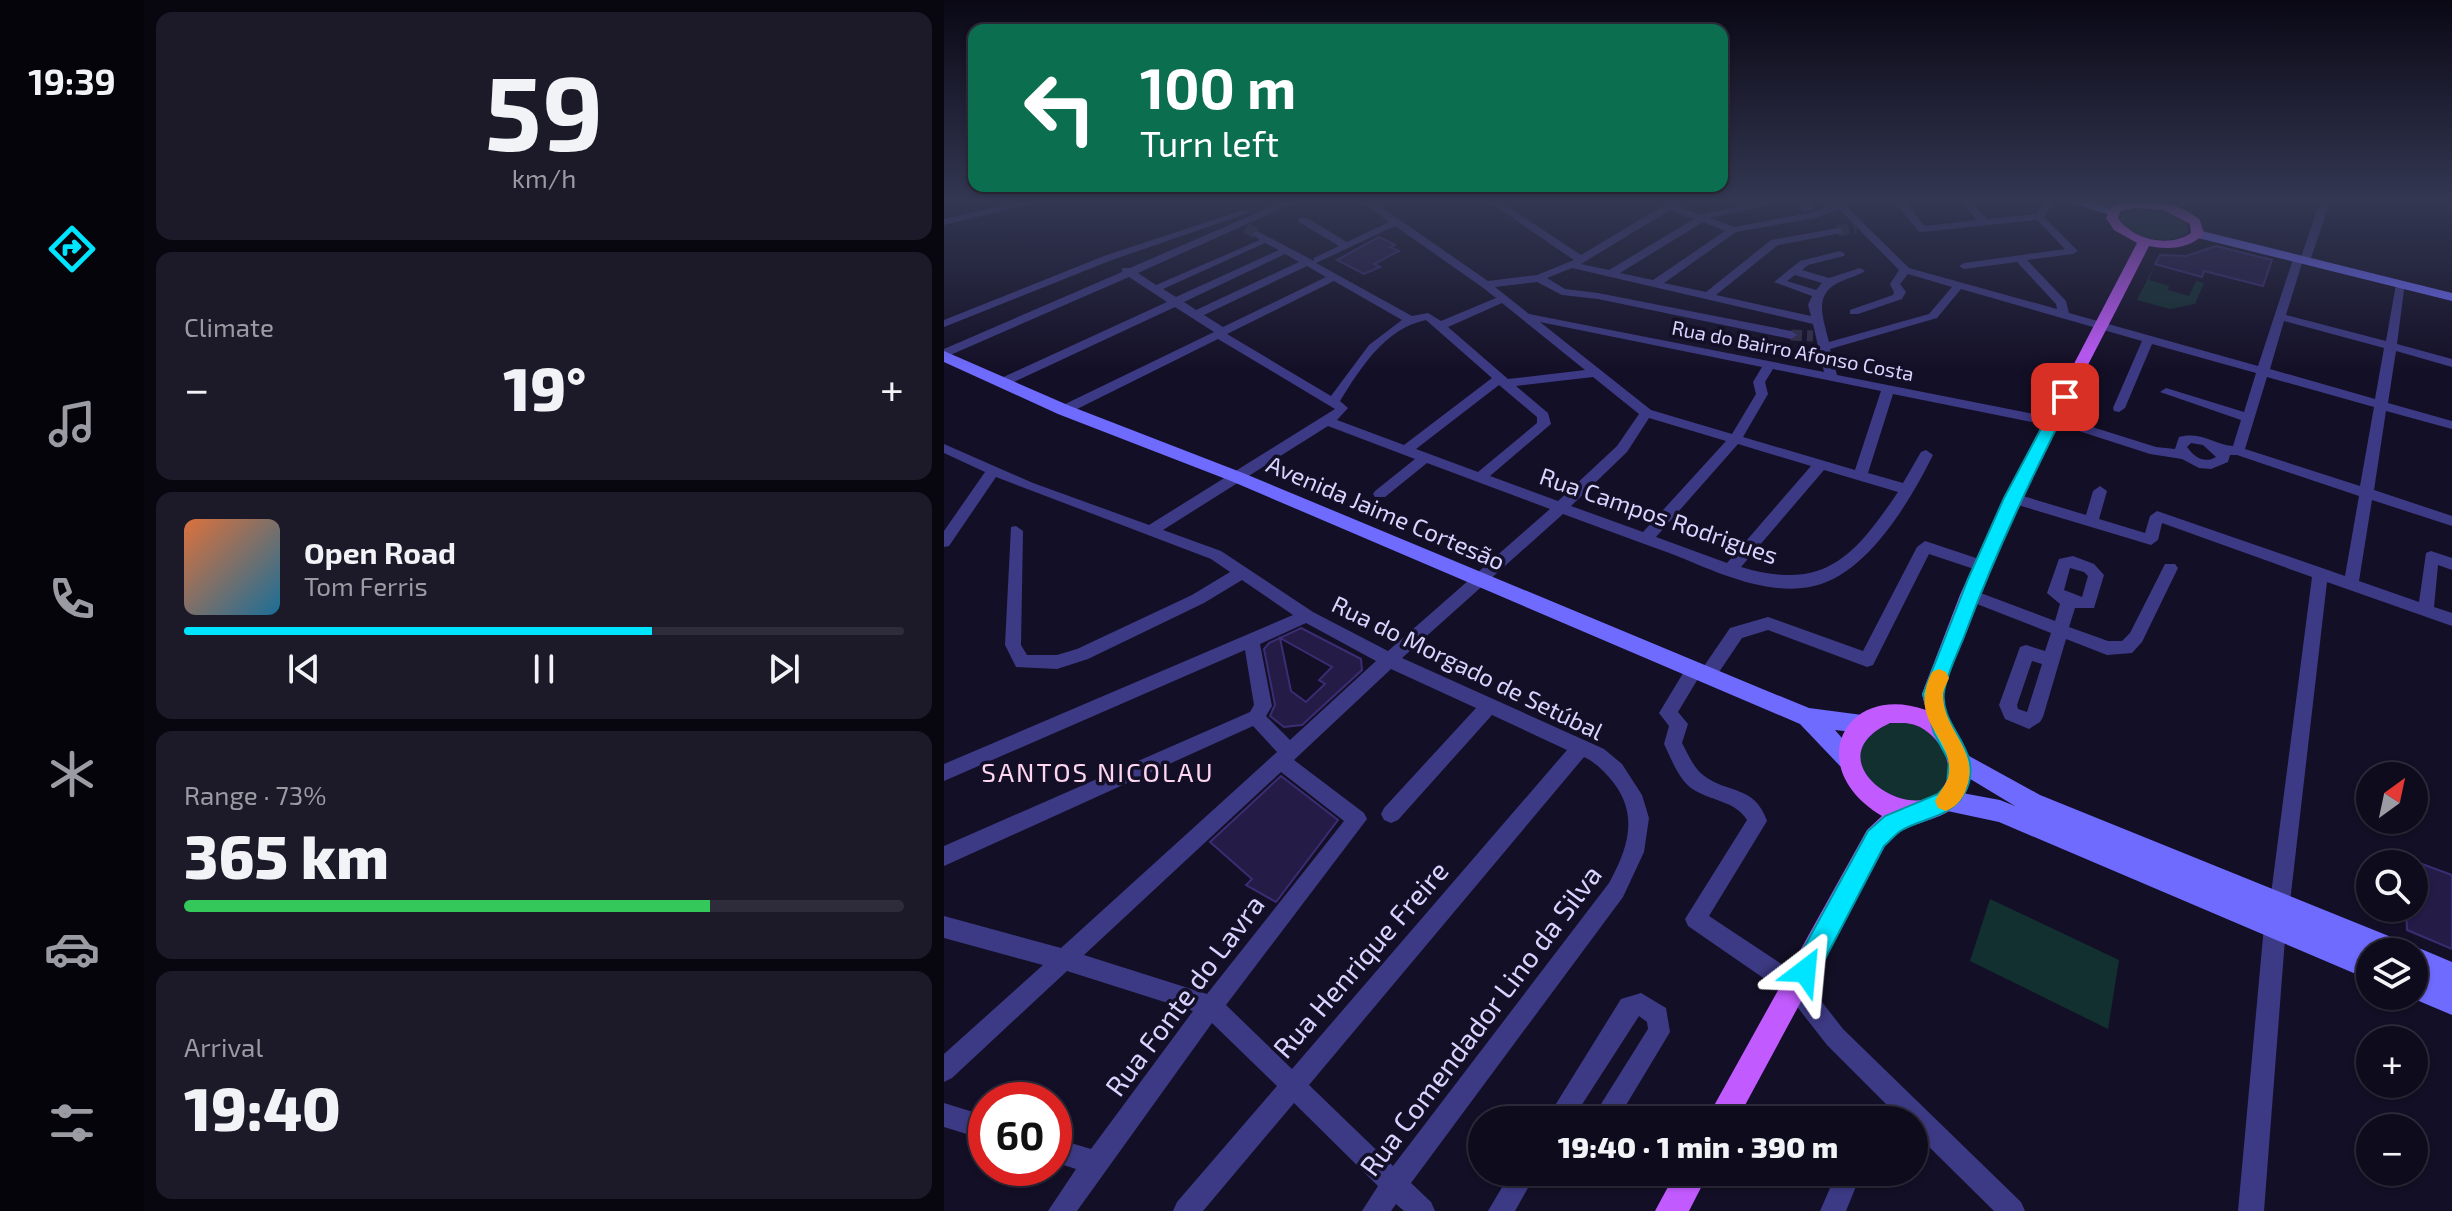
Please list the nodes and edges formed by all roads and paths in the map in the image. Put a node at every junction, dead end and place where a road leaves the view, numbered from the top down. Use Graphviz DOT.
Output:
graph roads {
  1 [pos="1108,258"];
  2 [pos="1107,259"];
  3 [pos="1163,259"];
  4 [pos="1189,259"];
  5 [pos="1215,259"];
  6 [pos="1269,259"];
  7 [pos="1302,259"];
  8 [pos="1321,259"];
  9 [pos="1447,259"];
  10 [pos="1569,259"];
  11 [pos="1582,259"];
  12 [pos="1636,259"];
  13 [pos="1692,259"];
  14 [pos="1755,259"];
  15 [pos="1822,259"];
  16 [pos="1892,259"];
  17 [pos="2020,259"];
  18 [pos="2023,259"];
  19 [pos="2136,259"];
  20 [pos="2296,259"];
  21 [pos="1318,260"];
  22 [pos="2302,260"];
  23 [pos="1575,263"];
  24 [pos="1303,264"];
  25 [pos="1964,266"];
  26 [pos="1204,267"];
  27 [pos="1905,270"];
  28 [pos="1794,271"];
  29 [pos="1860,271"];
  30 [pos="1131,273"];
  31 [pos="1611,274"];
  32 [pos="1336,276"];
  33 [pos="1539,278"];
  34 [pos="1224,279"];
  35 [pos="1827,281"];
  36 [pos="1655,284"];
  37 [pos="2401,284"];
  38 [pos="1486,285"];
  39 [pos="1959,285"];
  40 [pos="1155,289"];
  41 [pos="1246,291"];
  42 [pos="1817,294"];
  43 [pos="1708,296"];
  44 [pos="2452,297"];
  45 [pos="1503,299"];
  46 [pos="1175,302"];
  47 [pos="1274,307"];
  48 [pos="1854,312"];
  49 [pos="2063,313"];
  50 [pos="1195,315"];
  51 [pos="2282,317"];
  52 [pos="1411,320"];
  53 [pos="1816,321"];
  54 [pos="944,324"];
  55 [pos="2102,324"];
  56 [pos="1440,326"];
  57 [pos="1546,326"];
  58 [pos="1220,333"];
  59 [pos="1791,335"];
  60 [pos="2149,338"];
  61 [pos="1819,340"];
  62 [pos="2389,346"];
  63 [pos="944,355"];
  64 [pos="2452,363"];
  65 [pos="1769,365"];
  66 [pos="2264,370"];
  67 [pos="1594,373"];
  68 [pos="1831,377"];
  69 [pos="1503,381"];
  70 [pos="1001,383"];
  71 [pos="1888,389"];
  72 [pos="2166,392"];
  73 [pos="2380,404"];
  74 [pos="2119,408"];
  75 [pos="1064,410"];
  76 [pos="1333,412"];
  77 [pos="1646,413"];
  78 [pos="2249,418"];
  79 [pos="2053,420"];
  80 [pos="2452,425"];
  81 [pos="1735,439"];
  82 [pos="944,448"];
  83 [pos="2219,449"];
  84 [pos="1405,451"];
  85 [pos="2238,451"];
  86 [pos="1926,455"];
  87 [pos="2184,455"];
  88 [pos="1425,458"];
  89 [pos="1821,464"];
  90 [pos="992,472"];
  91 [pos="1861,474"];
  92 [pos="1237,477"];
  93 [pos="1479,478"];
  94 [pos="1909,490"];
  95 [pos="2100,491"];
  96 [pos="1380,494"];
  97 [pos="2367,494"];
  98 [pos="2013,498"];
  99 [pos="1561,507"];
  100 [pos="2452,521"];
  101 [pos="2091,522"];
  102 [pos="1016,531"];
  103 [pos="1150,531"];
  104 [pos="1645,539"];
  105 [pos="944,542"];
  106 [pos="2452,564"];
  107 [pos="1983,566"];
  108 [pos="2170,568"];
  109 [pos="1730,570"];
  110 [pos="1242,573"];
  111 [pos="2320,574"];
  112 [pos="1481,581"];
  113 [pos="2351,585"];
  114 [pos="1970,595"];
  115 [pos="2069,601"];
  116 [pos="2426,611"];
  117 [pos="1307,616"];
  118 [pos="2452,620"];
  119 [pos="2060,630"];
  120 [pos="1251,639"];
  121 [pos="1389,660"];
  122 [pos="2051,660"];
  123 [pos="1700,673"];
  124 [pos="1933,694"];
  125 [pos="1489,706"];
  126 [pos="1903,713"];
  127 [pos="1256,717"];
  128 [pos="1808,717"];
  129 [pos="1862,723"];
  130 [pos="1944,733"];
  131 [pos="1581,747"];
  132 [pos="1285,757"];
  133 [pos="1960,761"];
  134 [pos="1851,768"];
  135 [pos="944,773"];
  136 [pos="1620,775"];
  137 [pos="1936,806"];
  138 [pos="1391,814"];
  139 [pos="1876,838"];
  140 [pos="944,856"];
  141 [pos="2278,914"];
  142 [pos="944,927"];
  143 [pos="2356,939"];
  144 [pos="2356,958"];
  145 [pos="1065,960"];
  146 [pos="2428,965"];
  147 [pos="2452,976"];
  148 [pos="1796,987"];
  149 [pos="2428,991"];
  150 [pos="2452,1001"];
  151 [pos="1211,1006"];
  152 [pos="944,1070"];
  153 [pos="1292,1085"];
  154 [pos="1567,1106"];
  155 [pos="1612,1106"];
  156 [pos="1729,1106"];
  157 [pos="944,1115"];
  158 [pos="968,1122"];
  159 [pos="1072,1155"];
  160 [pos="1094,1162"];
  161 [pos="1394,1185"];
  162 [pos="1516,1186"];
  163 [pos="1685,1186"];
  164 [pos="1844,1186"];
  165 [pos="1061,1211"];
  166 [pos="1186,1211"];
  167 [pos="1375,1211"];
  168 [pos="1422,1211"];
  169 [pos="1501,1211"];
  170 [pos="1671,1211"];
  171 [pos="1833,1211"];
  172 [pos="2012,1211"];
  173 [pos="2251,1211"];
  1 -- 30 [label="street, Rua Campos Rodrigues"];
  2 -- 54 [label="street"];
  3 -- 30 [label="street"];
  4 -- 26 [label="street"];
  5 -- 26 [label="street"];
  6 -- 34 [label="street"];
  7 -- 32 [label="street"];
  8 -- 21 [label="street"];
  9 -- 38 [label="street, Rua do Bairro Afonso Costa"];
  10 -- 23 [label="street"];
  11 -- 23 [label="street"];
  12 -- 31 [label="street"];
  13 -- 36 [label="street"];
  14 -- 43 [label="street"];
  15 -- 28 [label="street"];
  16 -- 27 [label="street"];
  17 -- 18 [label="street"];
  17 -- 25 [label="street"];
  17 -- 49 [label="street"];
  19 -- 55 [label="main road"];
  20 -- 22 [label="main road"];
  22 -- 37 [label="main road"];
  22 -- 51 [label="street"];
  23 -- 31 [label="street"];
  23 -- 33 [label="street"];
  24 -- 41 [label="street"];
  26 -- 34 [label="street"];
  26 -- 40 [label="street"];
  27 -- 39 [label="street"];
  27 -- 48 [label="street"];
  28 -- 35 [label="street"];
  28 -- 42 [label="street"];
  29 -- 35 [label="street"];
  30 -- 40 [label="street, Rua Campos Rodrigues"];
  30 -- 63 [label="street"];
  31 -- 36 [label="street"];
  32 -- 47 [label="street"];
  32 -- 52 [label="street"];
  33 -- 38 [label="street"];
  33 -- 59 [label="street"];
  34 -- 41 [label="street"];
  34 -- 46 [label="street"];
  35 -- 42 [label="street"];
  36 -- 43 [label="street"];
  37 -- 44 [label="main road"];
  37 -- 62 [label="street"];
  38 -- 45 [label="street, Rua do Bairro Afonso Costa"];
  39 -- 49 [label="street"];
  39 -- 61 [label="street"];
  40 -- 46 [label="street, Rua Campos Rodrigues"];
  41 -- 47 [label="street"];
  41 -- 50 [label="street"];
  42 -- 53 [label="street"];
  43 -- 53 [label="street"];
  45 -- 56 [label="street"];
  45 -- 57 [label="street, Rua do Bairro Afonso Costa"];
  46 -- 50 [label="street, Rua Campos Rodrigues"];
  46 -- 70 [label="street"];
  47 -- 58 [label="street"];
  49 -- 55 [label="street"];
  50 -- 58 [label="street, Rua Campos Rodrigues"];
  51 -- 62 [label="street"];
  51 -- 66 [label="street"];
  52 -- 56 [label="street"];
  52 -- 76 [label="street"];
  53 -- 61 [label="street"];
  55 -- 60 [label="street"];
  55 -- 79 [label="main road"];
  56 -- 69 [label="street"];
  57 -- 65 [label="street, Rua do Bairro Afonso Costa"];
  57 -- 67 [label="street"];
  58 -- 75 [label="street"];
  58 -- 76 [label="street, Rua Campos Rodrigues"];
  60 -- 66 [label="street"];
  60 -- 74 [label="street"];
  61 -- 68 [label="street"];
  62 -- 64 [label="street"];
  62 -- 73 [label="street"];
  63 -- 70 [label="main road, Avenida Jaime Cortesão"];
  65 -- 68 [label="street, Rua do Bairro Afonso Costa"];
  65 -- 81 [label="street"];
  66 -- 73 [label="street"];
  66 -- 78 [label="street"];
  67 -- 69 [label="street"];
  67 -- 77 [label="street"];
  68 -- 71 [label="street, Rua do Bairro Afonso Costa"];
  69 -- 84 [label="street"];
  69 -- 93 [label="street"];
  70 -- 75 [label="main road, Avenida Jaime Cortesão"];
  71 -- 79 [label="street, Rua do Bairro Afonso Costa"];
  71 -- 91 [label="street"];
  72 -- 78 [label="street"];
  73 -- 80 [label="street"];
  73 -- 97 [label="street"];
  75 -- 92 [label="main road, Avenida Jaime Cortesão"];
  76 -- 84 [label="street, Rua Campos Rodrigues"];
  76 -- 92 [label="street"];
  77 -- 81 [label="street"];
  77 -- 99 [label="street"];
  78 -- 85 [label="street"];
  79 -- 87 [label="street, Rua do Bairro Afonso Costa"];
  79 -- 98 [label="main road"];
  81 -- 89 [label="street"];
  81 -- 104 [label="street"];
  82 -- 90 [label="street, Rua do Morgado de Setúbal"];
  83 -- 85 [label="street"];
  83 -- 87 [label="street"];
  83 -- 87 [label="street, Rua do Bairro Afonso Costa"];
  84 -- 88 [label="street, Rua Campos Rodrigues"];
  85 -- 97 [label="street"];
  86 -- 94 [label="street, Rua Campos Rodrigues"];
  88 -- 93 [label="street, Rua Campos Rodrigues"];
  88 -- 96 [label="street"];
  89 -- 91 [label="street"];
  89 -- 109 [label="street"];
  90 -- 103 [label="street, Rua do Morgado de Setúbal"];
  90 -- 105 [label="street"];
  91 -- 94 [label="street"];
  92 -- 103 [label="street"];
  92 -- 112 [label="main road, Avenida Jaime Cortesão"];
  93 -- 99 [label="street, Rua Campos Rodrigues"];
  94 -- 109 [label="street, Rua Campos Rodrigues"];
  95 -- 101 [label="street"];
  97 -- 100 [label="street"];
  97 -- 113 [label="street"];
  98 -- 101 [label="street"];
  98 -- 107 [label="main road"];
  99 -- 104 [label="street, Rua Campos Rodrigues"];
  99 -- 112 [label="street"];
  101 -- 111 [label="street"];
  102 -- 110 [label="street"];
  103 -- 110 [label="street, Rua do Morgado de Setúbal"];
  104 -- 109 [label="street, Rua Campos Rodrigues"];
  106 -- 116 [label="street"];
  107 -- 114 [label="main road"];
  107 -- 123 [label="street"];
  108 -- 119 [label="street"];
  110 -- 117 [label="street, Rua do Morgado de Setúbal"];
  111 -- 113 [label="street"];
  111 -- 141 [label="street"];
  112 -- 121 [label="street"];
  112 -- 123 [label="main road, Avenida Jaime Cortesão"];
  113 -- 116 [label="street"];
  114 -- 119 [label="street"];
  114 -- 124 [label="main road"];
  115 -- 119 [label="street"];
  116 -- 118 [label="street"];
  117 -- 120 [label="street"];
  117 -- 121 [label="street, Rua do Morgado de Setúbal"];
  119 -- 122 [label="street"];
  120 -- 127 [label="street"];
  120 -- 135 [label="street"];
  121 -- 125 [label="street, Rua do Morgado de Setúbal"];
  121 -- 132 [label="street"];
  123 -- 128 [label="main road, Avenida Jaime Cortesão"];
  123 -- 148 [label="street"];
  124 -- 126 [label="main road"];
  124 -- 130 [label="main road"];
  125 -- 131 [label="street, Rua do Morgado de Setúbal"];
  125 -- 138 [label="street"];
  126 -- 129 [label="main road"];
  126 -- 130 [label="main road"];
  127 -- 132 [label="street"];
  127 -- 140 [label="street"];
  128 -- 129 [label="main road, Avenida Jaime Cortesão"];
  128 -- 134 [label="main road, Avenida Jaime Cortesão"];
  129 -- 134 [label="main road"];
  130 -- 133 [label="main road"];
  131 -- 136 [label="street, Rua do Morgado de Setúbal"];
  131 -- 153 [label="street, Rua Henrique Freire"];
  132 -- 145 [label="street"];
  132 -- 151 [label="street, Rua Fonte do Lavra"];
  133 -- 137 [label="main road"];
  133 -- 141 [label="main road"];
  134 -- 137 [label="main road"];
  134 -- 139 [label="main road"];
  136 -- 161 [label="street, Rua Comendador Lino da Silva"];
  137 -- 139 [label="main road"];
  137 -- 141 [label="main road"];
  139 -- 148 [label="main road"];
  141 -- 143 [label="main road"];
  141 -- 144 [label="main road"];
  141 -- 173 [label="street"];
  142 -- 145 [label="street"];
  145 -- 151 [label="street"];
  145 -- 152 [label="street"];
  146 -- 147 [label="main road"];
  148 -- 156 [label="main road"];
  148 -- 172 [label="street"];
  149 -- 150 [label="main road"];
  151 -- 153 [label="street"];
  151 -- 160 [label="street, Rua Fonte do Lavra"];
  153 -- 161 [label="street"];
  153 -- 166 [label="street, Rua Henrique Freire"];
  154 -- 155 [label="street"];
  157 -- 158 [label="street"];
  159 -- 160 [label="street"];
  160 -- 165 [label="street, Rua Fonte do Lavra"];
  161 -- 167 [label="street, Rua Comendador Lino da Silva"];
  161 -- 168 [label="street"];
  162 -- 169 [label="street"];
  163 -- 170 [label="main road"];
  164 -- 171 [label="street"];
}
